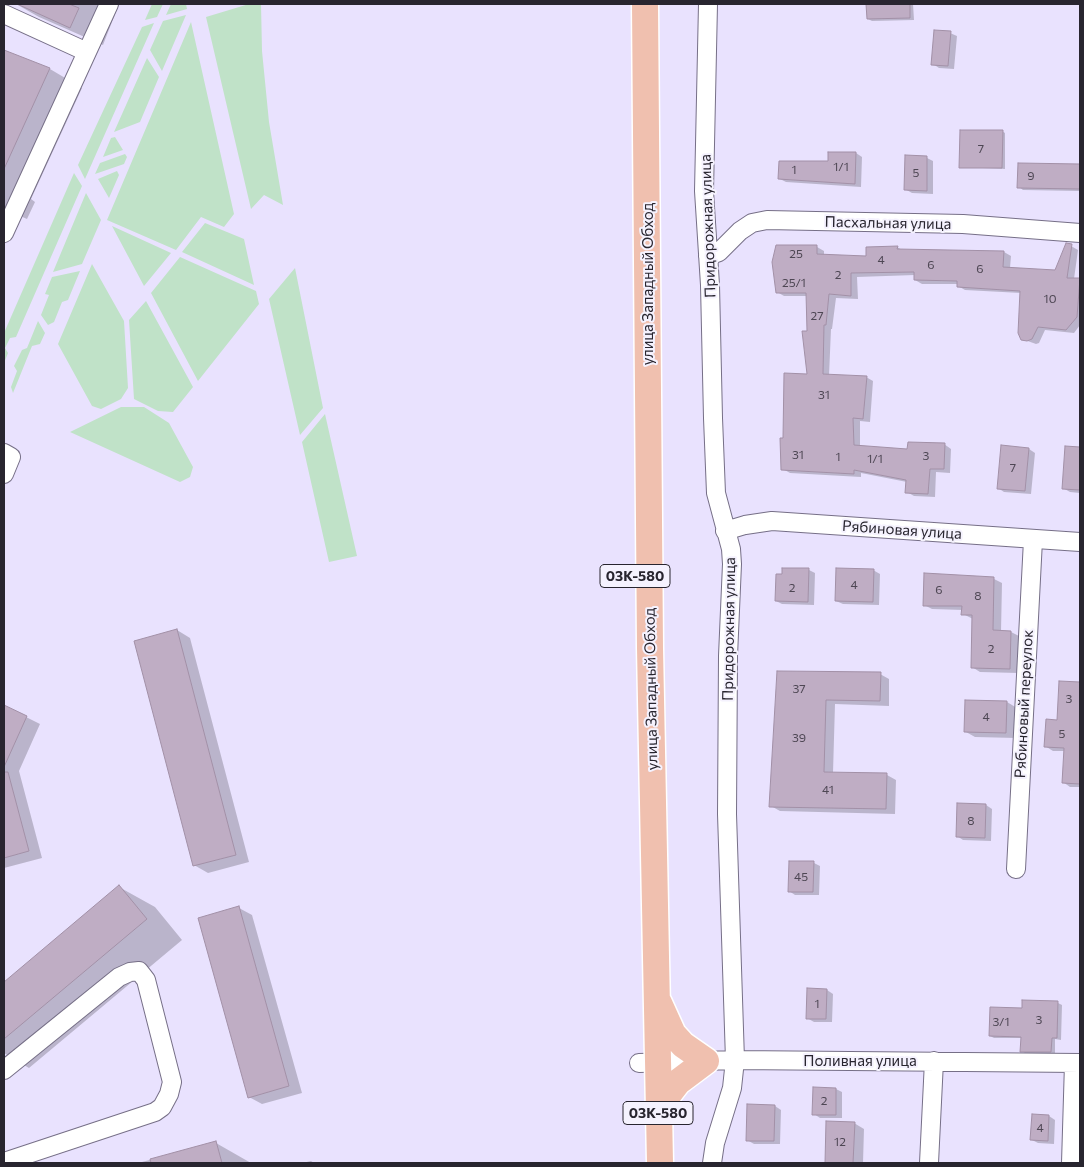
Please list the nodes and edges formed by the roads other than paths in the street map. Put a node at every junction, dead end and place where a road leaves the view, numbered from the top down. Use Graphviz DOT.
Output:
graph roads {
  1 [pos="109,4"];
  2 [pos="629,4"];
  3 [pos="645,4"];
  4 [pos="708,4"];
  5 [pos="4,14"];
  6 [pos="87,52"];
  7 [pos="1080,233"];
  8 [pos="4,234"];
  9 [pos="708,256"];
  10 [pos="8,455"];
  11 [pos="4,474"];
  12 [pos="725,531"];
  13 [pos="1033,540"];
  14 [pos="1080,542"];
  15 [pos="1016,868"];
  16 [pos="656,994"];
  17 [pos="735,1060"];
  18 [pos="706,1061"];
  19 [pos="934,1061"];
  20 [pos="648,1062"];
  21 [pos="1077,1064"];
  22 [pos="4,1070"];
  23 [pos="659,1129"];
  24 [pos="4,1162"];
  25 [pos="642,1163"];
  26 [pos="660,1163"];
  27 [pos="712,1163"];
  28 [pos="929,1163"];
  29 [pos="1071,1163"];
  1 -- 6 [label="street"];
  2 -- 20 [label="highway, улица Западный Обход / 03К-580"];
  3 -- 16 [label="highway, улица Западный Обход / 03К-580"];
  4 -- 9 [label="street, Придорожная улица"];
  5 -- 6 [label="street"];
  6 -- 8 [label="street"];
  7 -- 9 [label="street, Пасхальная улица"];
  9 -- 12 [label="street, Придорожная улица"];
  10 -- 11 [label="street"];
  12 -- 13 [label="street, Рябиновая улица"];
  12 -- 17 [label="street, Придорожная улица"];
  13 -- 14 [label="street, Рябиновая улица"];
  13 -- 15 [label="street, Рябиновый переулок"];
  16 -- 18 [label="highway"];
  16 -- 20 [label="highway, улица Западный Обход / 03К-580"];
  17 -- 18 [label="street, Поливная улица"];
  17 -- 19 [label="street, Поливная улица"];
  17 -- 27 [label="street, Придорожная улица"];
  18 -- 20 [label="street, Поливная улица"];
  18 -- 23 [label="highway"];
  19 -- 21 [label="street, Поливная улица"];
  19 -- 28 [label="street"];
  20 -- 23 [label="highway, улица Западный Обход / 03К-580"];
  20 -- 25 [label="highway, улица Западный Обход / 03К-580"];
  21 -- 29 [label="street"];
  22 -- 24 [label="street"];
  23 -- 26 [label="highway, улица Западный Обход / 03К-580"];
}
